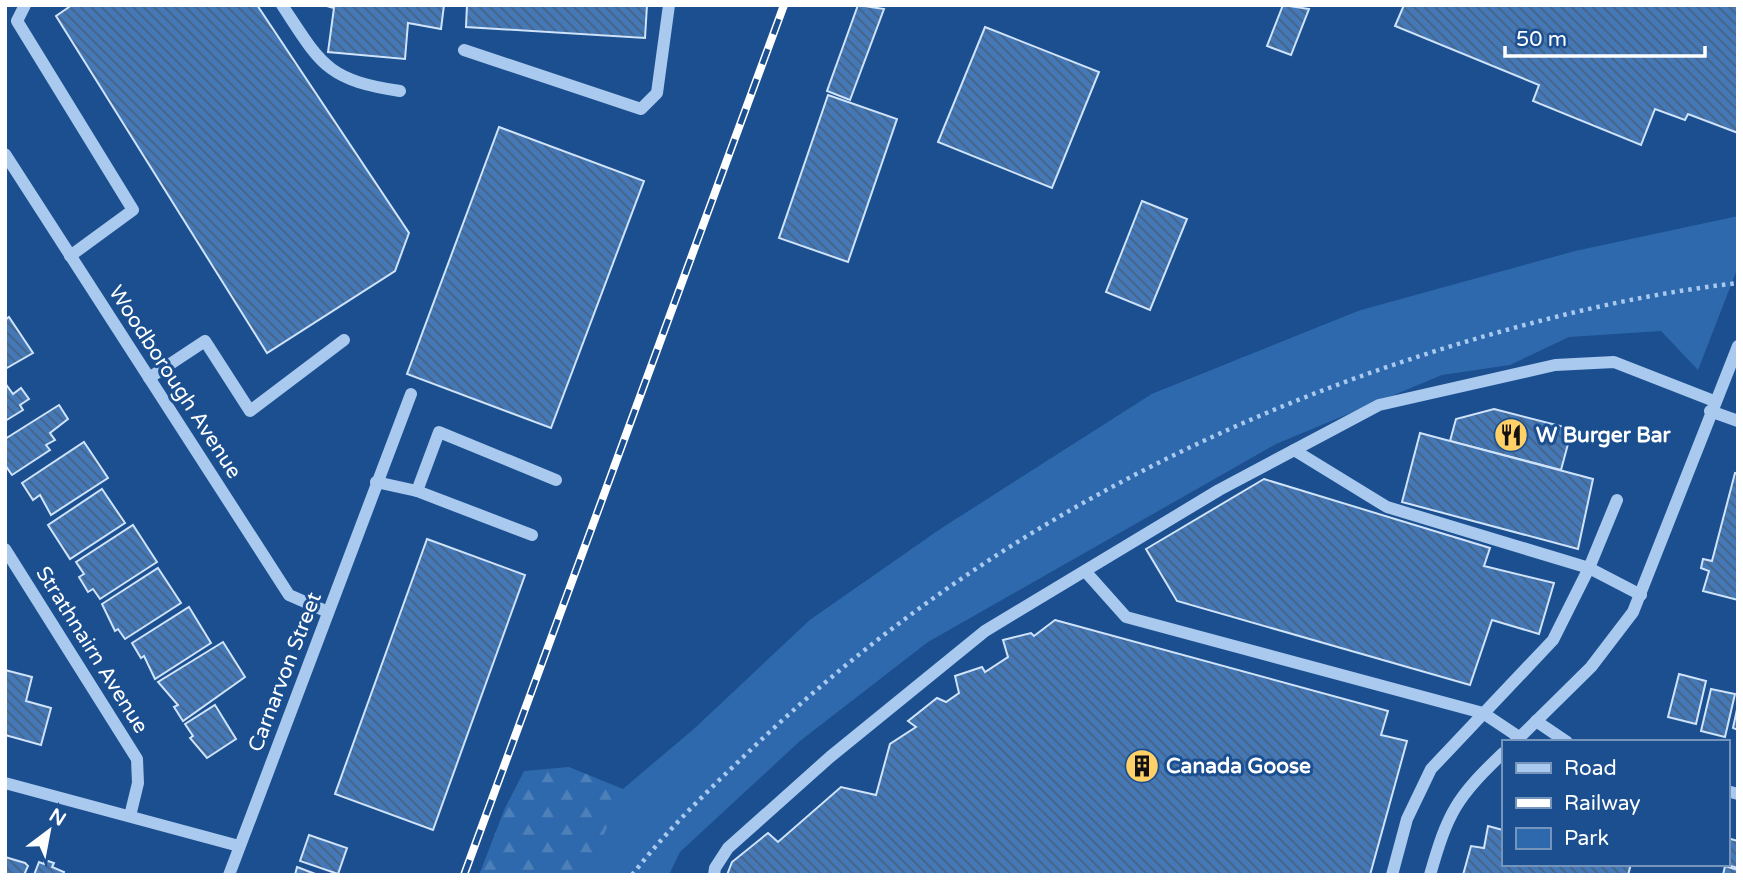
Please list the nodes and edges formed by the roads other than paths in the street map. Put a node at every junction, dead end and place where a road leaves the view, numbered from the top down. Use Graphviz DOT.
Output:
graph roads {
  1 [pos="25,5"];
  2 [pos="282,5"];
  3 [pos="669,5"];
  4 [pos="464,50"];
  5 [pos="400,91"];
  6 [pos="5,154"];
  7 [pos="70,256"];
  8 [pos="344,340"];
  9 [pos="1738,346"];
  10 [pos="149,379"];
  11 [pos="411,394"];
  12 [pos="1712,406"];
  13 [pos="1738,421"];
  14 [pos="1294,450"];
  15 [pos="556,480"];
  16 [pos="376,482"];
  17 [pos="417,491"];
  18 [pos="1617,500"];
  19 [pos="532,535"];
  20 [pos="5,549"];
  21 [pos="1589,568"];
  22 [pos="1085,571"];
  23 [pos="1642,595"];
  24 [pos="328,612"];
  25 [pos="1483,713"];
  26 [pos="1536,721"];
  27 [pos="1517,740"];
  28 [pos="1564,740"];
  29 [pos="1502,754"];
  30 [pos="5,783"];
  31 [pos="130,816"];
  32 [pos="239,846"];
  33 [pos="229,875"];
  34 [pos="714,875"];
  35 [pos="1392,875"];
  36 [pos="1430,875"];
  1 -- 7 [label="street"];
  2 -- 5 [label="street"];
  3 -- 4 [label="street"];
  6 -- 7 [label="street, Woodborough Avenue"];
  7 -- 10 [label="street, Woodborough Avenue"];
  8 -- 10 [label="street"];
  9 -- 12 [label="street"];
  10 -- 24 [label="street, Woodborough Avenue"];
  11 -- 16 [label="street, Carnarvon Street"];
  12 -- 13 [label="street"];
  12 -- 14 [label="street"];
  12 -- 23 [label="street"];
  14 -- 21 [label="street"];
  14 -- 22 [label="street"];
  15 -- 17 [label="street"];
  16 -- 17 [label="street"];
  16 -- 24 [label="street, Carnarvon Street"];
  17 -- 19 [label="street"];
  18 -- 21 [label="street"];
  20 -- 31 [label="street, Strathnairn Avenue"];
  21 -- 23 [label="street"];
  21 -- 25 [label="street"];
  22 -- 25 [label="street"];
  22 -- 34 [label="street"];
  23 -- 26 [label="street"];
  24 -- 32 [label="street, Carnarvon Street"];
  25 -- 27 [label="street"];
  25 -- 35 [label="street"];
  26 -- 27 [label="street"];
  26 -- 28 [label="street"];
  29 -- 36 [label="street"];
  30 -- 31 [label="street"];
  31 -- 32 [label="street"];
  32 -- 33 [label="street, Carnarvon Street"];
}
